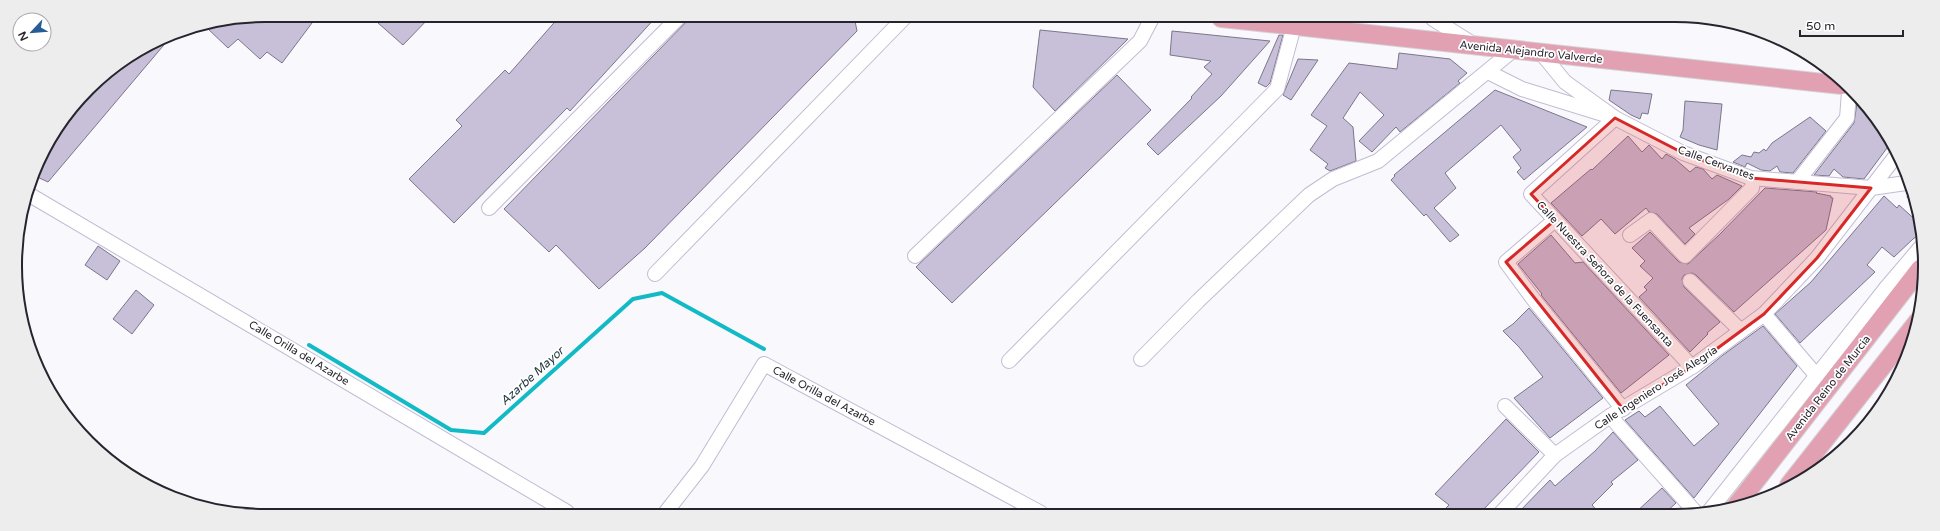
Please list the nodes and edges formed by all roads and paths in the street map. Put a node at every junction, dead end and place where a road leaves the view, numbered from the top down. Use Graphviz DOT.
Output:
graph roads {
  1 [pos="674,22"];
  2 [pos="898,22"];
  3 [pos="1150,22"];
  4 [pos="1257,22"];
  5 [pos="1438,22"];
  6 [pos="1294,26"];
  7 [pos="1476,46"];
  8 [pos="1512,51"];
  9 [pos="1542,54"];
  10 [pos="1488,72"];
  11 [pos="1835,83"];
  12 [pos="1849,95"];
  13 [pos="1615,118"];
  14 [pos="1894,160"];
  15 [pos="1899,173"];
  16 [pos="1754,179"];
  17 [pos="1797,182"];
  18 [pos="1875,183"];
  19 [pos="1899,184"];
  20 [pos="32,196"];
  21 [pos="489,208"];
  22 [pos="1555,220"];
  23 [pos="1630,236"];
  24 [pos="1917,251"];
  25 [pos="915,256"];
  26 [pos="1918,273"];
  27 [pos="655,274"];
  28 [pos="1690,281"];
  29 [pos="1886,288"];
  30 [pos="1764,314"];
  31 [pos="1886,314"];
  32 [pos="1854,327"];
  33 [pos="1741,331"];
  34 [pos="1909,333"];
  35 [pos="1141,359"];
  36 [pos="1009,361"];
  37 [pos="1692,367"];
  38 [pos="1816,375"];
  39 [pos="1505,406"];
  40 [pos="1624,409"];
  41 [pos="1610,416"];
  42 [pos="1555,455"];
  43 [pos="1796,476"];
  44 [pos="1741,500"];
  45 [pos="1714,506"];
  46 [pos="1692,508"];
  47 [pos="563,509"];
  48 [pos="668,509"];
  49 [pos="1034,509"];
  50 [pos="1505,509"];
  1 -- 21 [label="street"];
  2 -- 27 [label="street"];
  3 -- 25 [label="street"];
  4 -- 6 [label="main road, Avenida Alejandro Valverde"];
  5 -- 7 [label="street"];
  6 -- 7 [label="main road, Avenida Alejandro Valverde"];
  6 -- 36 [label="street"];
  7 -- 8 [label="main road, Avenida Alejandro Valverde"];
  8 -- 9 [label="main road, Avenida Alejandro Valverde"];
  8 -- 10 [label="street"];
  9 -- 11 [label="main road, Avenida Alejandro Valverde"];
  9 -- 13 [label="street, Calle Cervantes"];
  10 -- 13 [label="street, Calle Cervantes"];
  10 -- 35 [label="street"];
  12 -- 17 [label="street"];
  13 -- 16 [label="street, Calle Cervantes"];
  13 -- 22 [label="street, Calle Nuestra Señora de la Fuensanta"];
  14 -- 18 [label="street, Calle Ingeniero José Alegría"];
  15 -- 18 [label="street"];
  16 -- 17 [label="street, Calle Cervantes"];
  16 -- 23 [label="street"];
  17 -- 18 [label="street, Calle Cervantes"];
  18 -- 19 [label="street, Calle Cervantes"];
  18 -- 30 [label="street, Calle Ingeniero José Alegría"];
  20 -- 47 [label="street, Calle Orilla del Azarbe"];
  22 -- 37 [label="street, Calle Nuestra Señora de la Fuensanta"];
  22 -- 40 [label="street"];
  24 -- 29 [label="street"];
  26 -- 31 [label="main road, Avenida Reino de Murcia"];
  28 -- 33 [label="street"];
  29 -- 31 [label="street"];
  29 -- 32 [label="street"];
  30 -- 33 [label="street, Calle Ingeniero José Alegría"];
  30 -- 38 [label="street"];
  31 -- 32 [label="street"];
  31 -- 44 [label="main road, Avenida Reino de Murcia"];
  32 -- 38 [label="street"];
  33 -- 37 [label="street, Calle Ingeniero José Alegría"];
  34 -- 43 [label="main road"];
  37 -- 40 [label="street, Calle Ingeniero José Alegría"];
  38 -- 45 [label="street"];
  39 -- 42 [label="street"];
  40 -- 41 [label="street, Calle Ingeniero José Alegría"];
  41 -- 42 [label="street, Calle Ingeniero José Alegría"];
  41 -- 46 [label="street"];
  42 -- 50 [label="street, Calle Ingeniero José Alegría"];
  48 -- 49 [label="street, Calle Orilla del Azarbe"];
}
